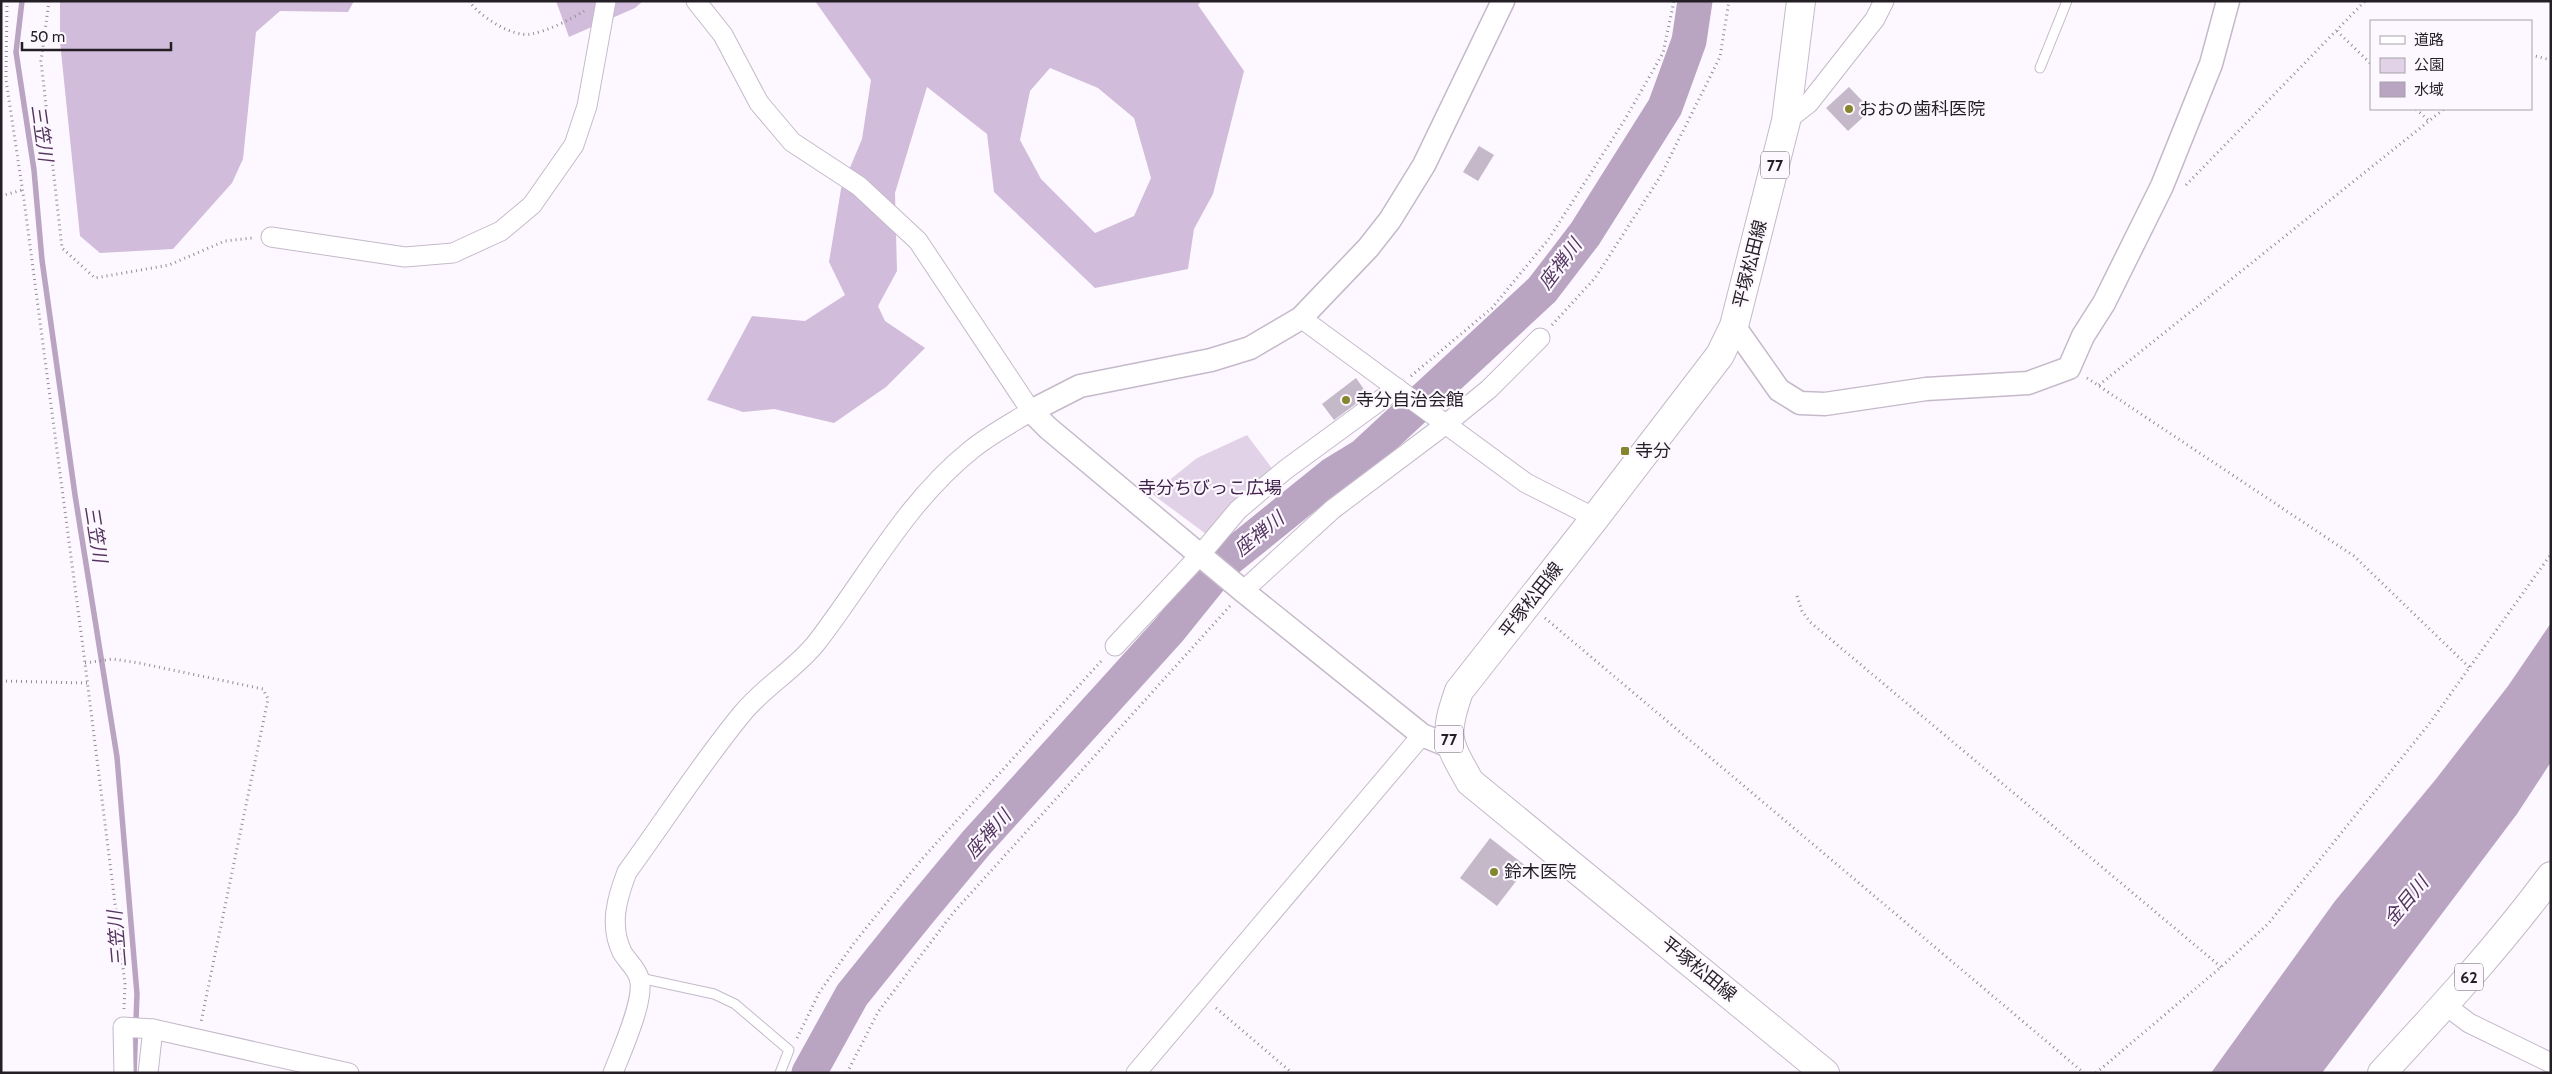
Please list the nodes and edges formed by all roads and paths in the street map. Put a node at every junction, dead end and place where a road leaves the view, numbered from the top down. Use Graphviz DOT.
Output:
graph roads {
  1 [pos="7,1"];
  2 [pos="49,1"];
  3 [pos="469,1"];
  4 [pos="696,1"];
  5 [pos="1503,1"];
  6 [pos="1674,1"];
  7 [pos="1729,1"];
  8 [pos="1801,1"];
  9 [pos="1884,1"];
  10 [pos="2067,1"];
  11 [pos="2228,1"];
  12 [pos="2365,1"];
  13 [pos="599,4"];
  14 [pos="2337,31"];
  15 [pos="2532,55"];
  16 [pos="2551,60"];
  17 [pos="2370,63"];
  18 [pos="2040,68"];
  19 [pos="2417,110"];
  20 [pos="2443,110"];
  21 [pos="1786,121"];
  22 [pos="2429,121"];
  23 [pos="2185,186"];
  24 [pos="22,190"];
  25 [pos="1,196"];
  26 [pos="271,237"];
  27 [pos="1301,318"];
  28 [pos="1734,326"];
  29 [pos="1540,338"];
  30 [pos="1397,388"];
  31 [pos="1031,411"];
  32 [pos="1444,423"];
  33 [pos="1595,518"];
  34 [pos="1201,554"];
  35 [pos="2551,554"];
  36 [pos="1243,591"];
  37 [pos="1797,596"];
  38 [pos="1528,604"];
  39 [pos="1115,646"];
  40 [pos="85,663"];
  41 [pos="2471,669"];
  42 [pos="1,681"];
  43 [pos="87,682"];
  44 [pos="1422,735"];
  45 [pos="1450,746"];
  46 [pos="2551,876"];
  47 [pos="2221,968"];
  48 [pos="640,978"];
  49 [pos="1201,995"];
  50 [pos="2445,1005"];
  51 [pos="123,1027"];
  52 [pos="153,1029"];
  53 [pos="197,1039"];
  54 [pos="789,1050"];
  55 [pos="2551,1063"];
  56 [pos="124,1073"];
  57 [pos="148,1073"];
  58 [pos="349,1073"];
  59 [pos="613,1073"];
  60 [pos="780,1073"];
  61 [pos="847,1073"];
  62 [pos="1136,1073"];
  63 [pos="1292,1073"];
  64 [pos="1825,1073"];
  65 [pos="2084,1073"];
  66 [pos="2096,1073"];
  67 [pos="2382,1073"];
  1 -- 24 [label="path"];
  2 -- 26 [label="path"];
  3 -- 13 [label="path"];
  4 -- 31 [label="street"];
  5 -- 27 [label="street"];
  6 -- 30 [label="path"];
  7 -- 29 [label="path"];
  8 -- 21 [label="main road, 平塚松田線 / 77"];
  9 -- 21 [label="street"];
  10 -- 18 [label="lane"];
  11 -- 28 [label="street"];
  12 -- 14 [label="path"];
  13 -- 26 [label="street"];
  14 -- 17 [label="path"];
  14 -- 23 [label="path"];
  15 -- 16 [label="path"];
  19 -- 22 [label="path"];
  20 -- 22 [label="path"];
  21 -- 28 [label="main road, 平塚松田線 / 77"];
  22 -- 41 [label="path"];
  24 -- 25 [label="path"];
  24 -- 40 [label="path"];
  27 -- 30 [label="street"];
  27 -- 31 [label="street"];
  28 -- 33 [label="main road, 平塚松田線 / 77"];
  29 -- 32 [label="street"];
  30 -- 32 [label="street"];
  30 -- 34 [label="street"];
  31 -- 34 [label="street"];
  31 -- 48 [label="street"];
  32 -- 33 [label="street"];
  32 -- 36 [label="street"];
  33 -- 38 [label="main road, 平塚松田線 / 77"];
  34 -- 36 [label="street"];
  34 -- 39 [label="street"];
  35 -- 41 [label="path"];
  36 -- 44 [label="street"];
  36 -- 61 [label="path"];
  37 -- 47 [label="path"];
  38 -- 45 [label="main road, 平塚松田線 / 77"];
  38 -- 65 [label="path"];
  39 -- 54 [label="path"];
  40 -- 43 [label="path"];
  40 -- 53 [label="path"];
  41 -- 47 [label="path"];
  42 -- 43 [label="path"];
  43 -- 51 [label="path"];
  44 -- 45 [label="street"];
  44 -- 49 [label="street"];
  45 -- 64 [label="main road, 平塚松田線 / 77"];
  46 -- 50 [label="main road, 62"];
  47 -- 66 [label="path"];
  48 -- 54 [label="lane"];
  48 -- 59 [label="street"];
  49 -- 62 [label="street"];
  49 -- 63 [label="path"];
  50 -- 55 [label="street"];
  50 -- 67 [label="main road, 62"];
  51 -- 52 [label="street"];
  51 -- 56 [label="street"];
  52 -- 53 [label="street"];
  52 -- 57 [label="street"];
  53 -- 58 [label="street"];
  54 -- 60 [label="lane"];
}
